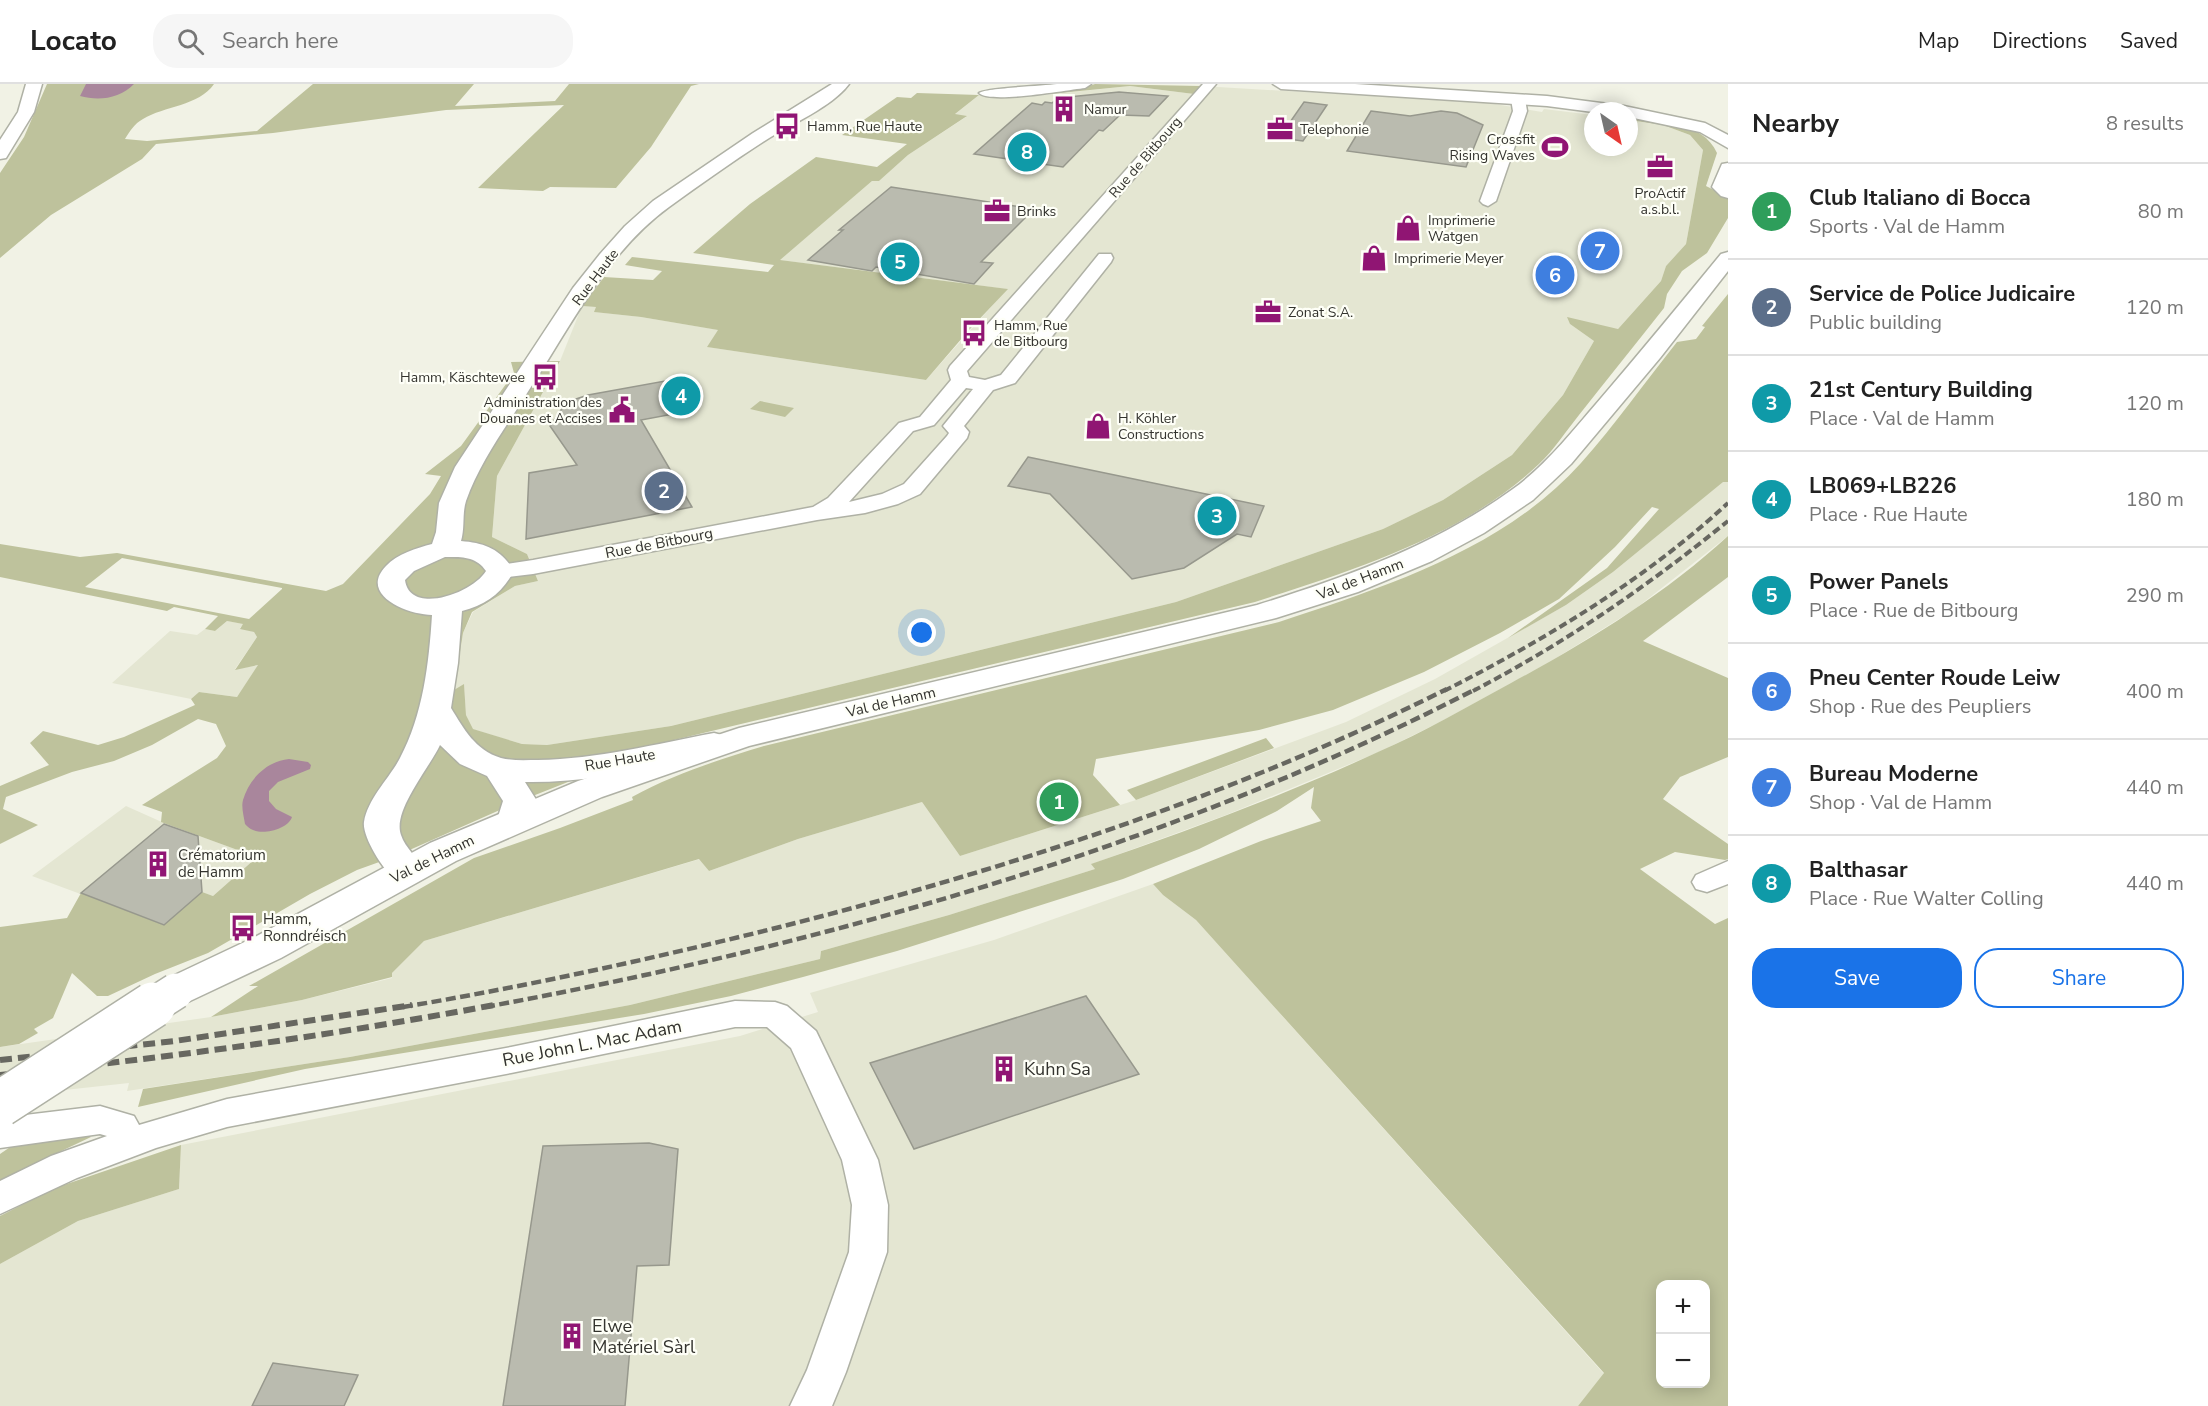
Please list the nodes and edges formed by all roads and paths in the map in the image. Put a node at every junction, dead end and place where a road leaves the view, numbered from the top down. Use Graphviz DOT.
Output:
graph roads {
  1 [pos="841,84"];
  2 [pos="1085,84"];
  3 [pos="1210,84"];
  4 [pos="1281,84"];
  5 [pos="33,86"];
  6 [pos="985,93"];
  7 [pos="1518,99"];
  8 [pos="1584,106"];
  9 [pos="1638,114"];
  10 [pos="1728,143"];
  11 [pos="0,154"];
  12 [pos="1488,201"];
  13 [pos="1081,231"];
  14 [pos="1062,252"];
  15 [pos="1105,258"];
  16 [pos="1728,259"];
  17 [pos="988,336"];
  18 [pos="1035,345"];
  19 [pos="961,381"];
  20 [pos="986,386"];
  21 [pos="945,400"];
  22 [pos="971,405"];
  23 [pos="927,420"];
  24 [pos="953,426"];
  25 [pos="862,478"];
  26 [pos="912,489"];
  27 [pos="817,513"];
  28 [pos="444,549"];
  29 [pos="500,571"];
  30 [pos="447,605"];
  31 [pos="436,710"];
  32 [pos="739,738"];
  33 [pos="499,769"];
  34 [pos="514,820"];
  35 [pos="407,870"];
  36 [pos="0,1104"];
  37 [pos="122,1126"];
  38 [pos="0,1133"];
  39 [pos="0,1198"];
  40 [pos="811,1406"];
  1 -- 28 [label="main road, Rue Haute"];
  2 -- 6 [label="street"];
  3 -- 13 [label="street, Rue de Bitbourg"];
  4 -- 7 [label="main road"];
  5 -- 11 [label="main road"];
  7 -- 8 [label="main road"];
  7 -- 12 [label="street"];
  9 -- 10 [label="main road"];
  13 -- 14 [label="street, Rue de Bitbourg"];
  13 -- 15 [label="street"];
  14 -- 15 [label="street"];
  14 -- 17 [label="street, Rue de Bitbourg"];
  15 -- 18 [label="street, Rue de Bitbourg"];
  16 -- 32 [label="main road, Val de Hamm"];
  17 -- 18 [label="street"];
  17 -- 19 [label="street, Rue de Bitbourg"];
  18 -- 20 [label="street, Rue de Bitbourg"];
  19 -- 20 [label="street"];
  19 -- 21 [label="street, Rue de Bitbourg"];
  20 -- 22 [label="street, Rue de Bitbourg"];
  21 -- 22 [label="street"];
  21 -- 23 [label="street, Rue de Bitbourg"];
  22 -- 24 [label="street, Rue de Bitbourg"];
  23 -- 24 [label="street"];
  23 -- 25 [label="street, Rue de Bitbourg"];
  24 -- 26 [label="street, Rue de Bitbourg"];
  25 -- 26 [label="street"];
  25 -- 27 [label="street, Rue de Bitbourg"];
  26 -- 27 [label="street, Rue de Bitbourg"];
  27 -- 29 [label="street, Rue de Bitbourg"];
  28 -- 29 [label="main road"];
  28 -- 30 [label="main road"];
  29 -- 30 [label="main road"];
  30 -- 31 [label="main road"];
  31 -- 33 [label="main road, Rue Haute"];
  31 -- 35 [label="main road"];
  32 -- 33 [label="main road, Rue Haute"];
  32 -- 34 [label="main road, Val de Hamm"];
  33 -- 34 [label="main road"];
  34 -- 35 [label="main road, Val de Hamm"];
  35 -- 36 [label="main road, Val de Hamm, bridge"];
  37 -- 38 [label="street"];
  39 -- 40 [label="street, Rue John L. Mac Adam"];
}
